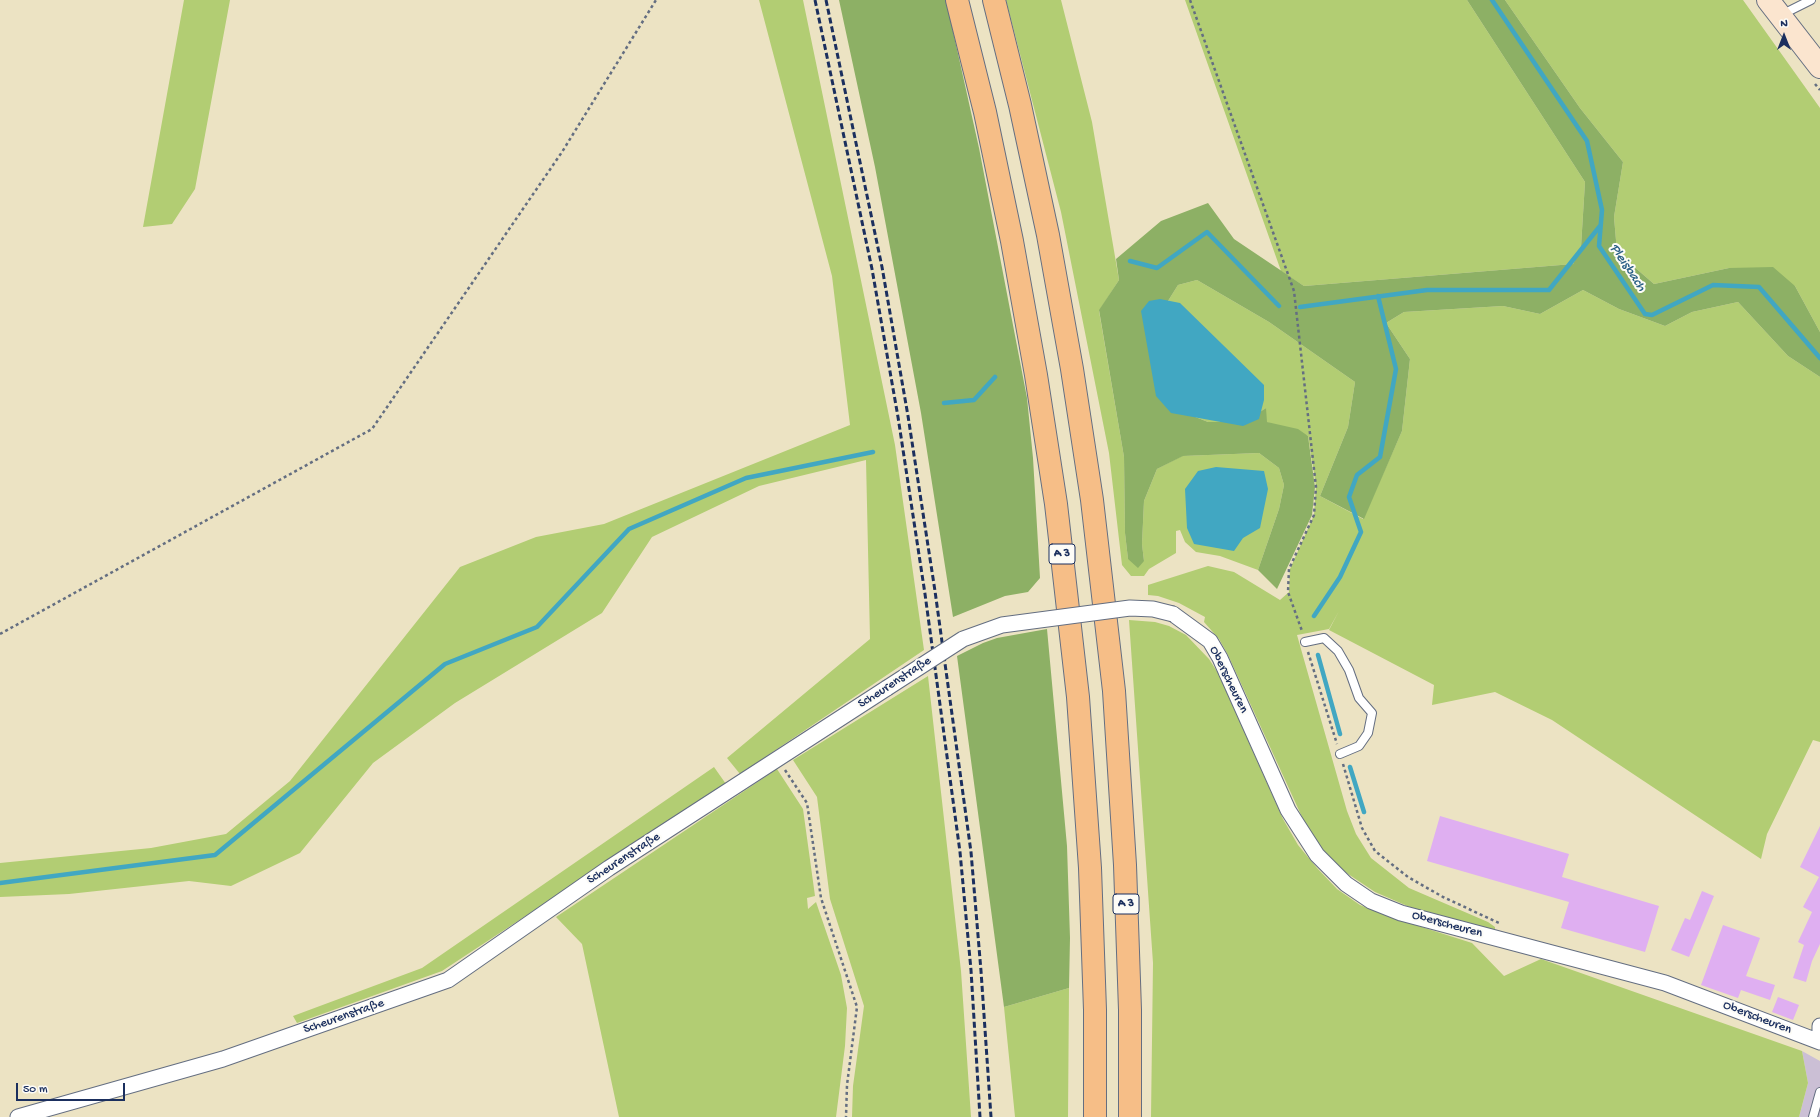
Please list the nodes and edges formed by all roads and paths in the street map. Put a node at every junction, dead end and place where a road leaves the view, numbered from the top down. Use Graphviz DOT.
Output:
graph roads {
  1 [pos="656,0"];
  2 [pos="957,0"];
  3 [pos="994,0"];
  4 [pos="1190,0"];
  5 [pos="1811,0"];
  6 [pos="1774,8"];
  7 [pos="1820,67"];
  8 [pos="0,634"];
  9 [pos="1210,641"];
  10 [pos="1305,642"];
  11 [pos="1340,754"];
  12 [pos="778,759"];
  13 [pos="1514,943"];
  14 [pos="1820,1026"];
  15 [pos="1820,1036"];
  16 [pos="1820,1042"];
  17 [pos="1820,1092"];
  18 [pos="18,1117"];
  19 [pos="846,1117"];
  20 [pos="1095,1117"];
  21 [pos="1130,1117"];
  22 [pos="1813,1117"];
  1 -- 8 [label="path"];
  2 -- 20 [label="highway, A 3"];
  3 -- 21 [label="highway, A 3"];
  4 -- 10 [label="path"];
  5 -- 6 [label="lane"];
  6 -- 7 [label="main road"];
  9 -- 12 [label="street, Scheurenstraße, bridge"];
  9 -- 13 [label="street, Oberscheuren"];
  10 -- 11 [label="path"];
  10 -- 11 [label="lane"];
  11 -- 13 [label="path"];
  12 -- 18 [label="street, Scheurenstraße"];
  12 -- 19 [label="path"];
  13 -- 16 [label="street, Oberscheuren"];
  14 -- 15 [label="street"];
  17 -- 22 [label="lane"];
}
